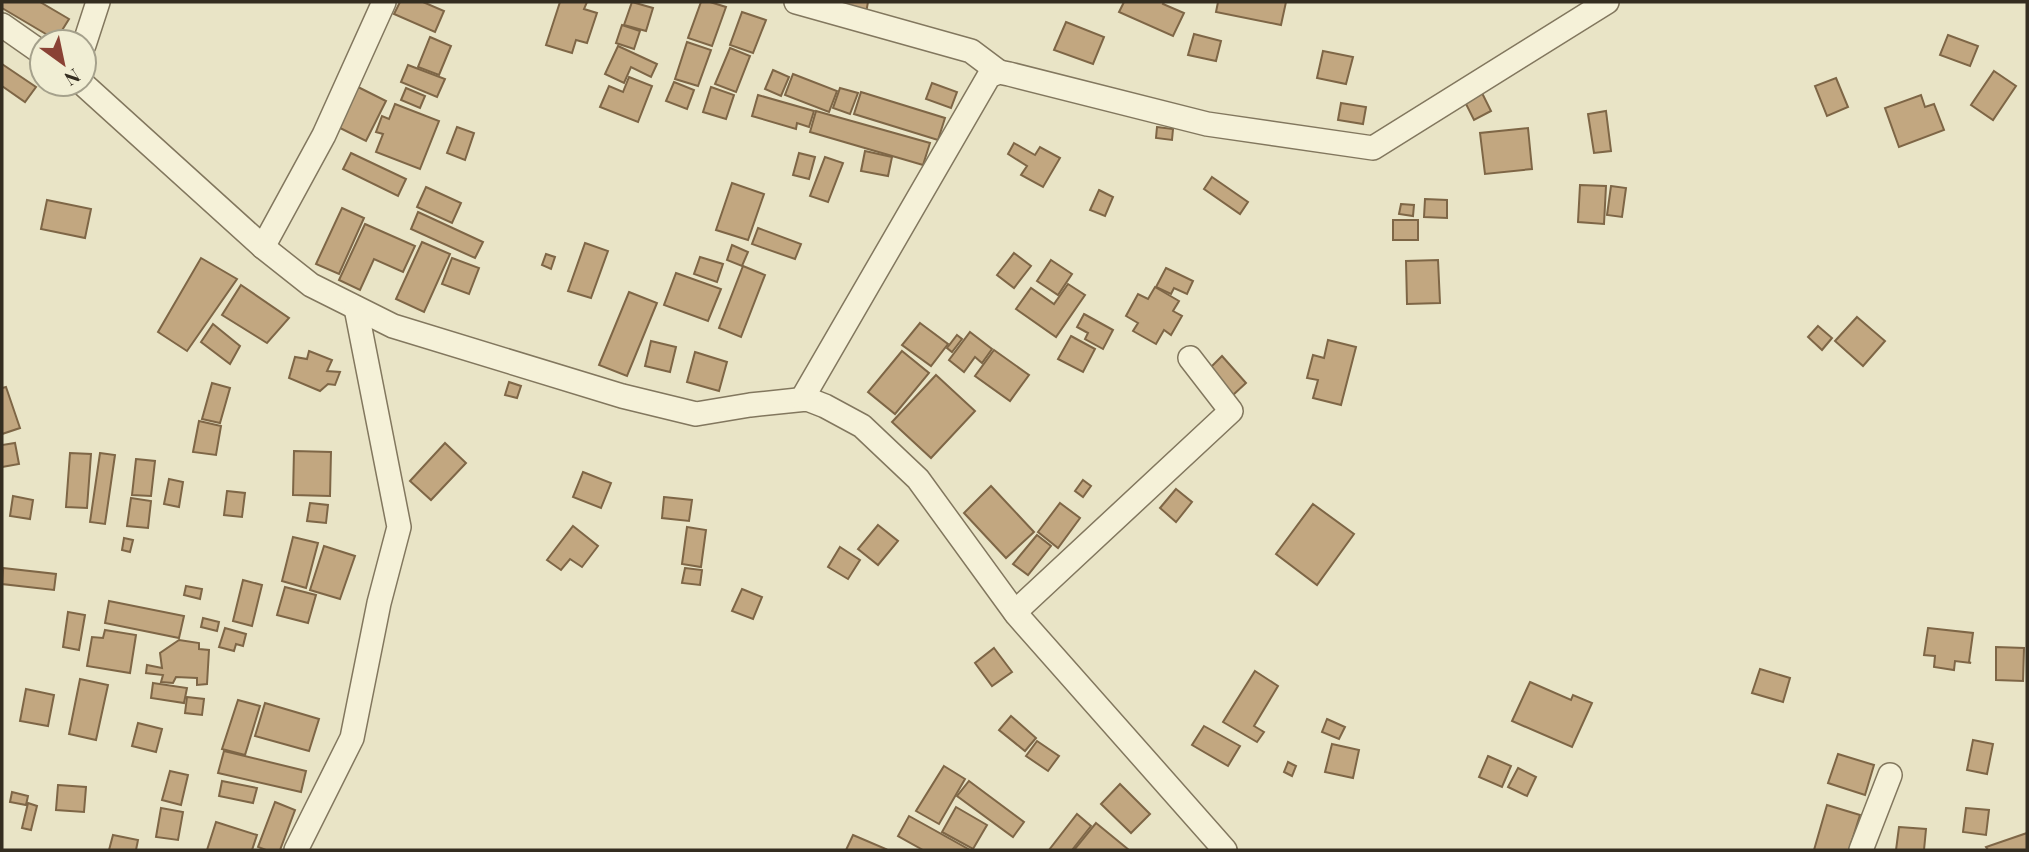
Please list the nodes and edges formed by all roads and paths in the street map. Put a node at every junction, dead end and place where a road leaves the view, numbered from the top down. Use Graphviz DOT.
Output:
graph roads {
  1 [pos="98,2"];
  2 [pos="384,2"];
  3 [pos="796,2"];
  4 [pos="1607,2"];
  5 [pos="2,25"];
  6 [pos="90,28"];
  7 [pos="28,43"];
  8 [pos="999,72"];
  9 [pos="98,98"];
  10 [pos="263,247"];
  11 [pos="356,308"];
  12 [pos="1190,358"];
  13 [pos="802,399"];
  14 [pos="1015,612"];
  15 [pos="1890,775"];
  16 [pos="296,850"];
  17 [pos="1225,850"];
  18 [pos="1861,850"];
  1 -- 6 [label="street"];
  2 -- 10 [label="street"];
  3 -- 8 [label="street"];
  4 -- 8 [label="street"];
  5 -- 7 [label="street"];
  8 -- 13 [label="street"];
  9 -- 10 [label="street"];
  10 -- 11 [label="street"];
  11 -- 13 [label="street"];
  11 -- 16 [label="street"];
  12 -- 14 [label="street"];
  13 -- 14 [label="street"];
  14 -- 17 [label="street"];
  15 -- 18 [label="street"];
}
